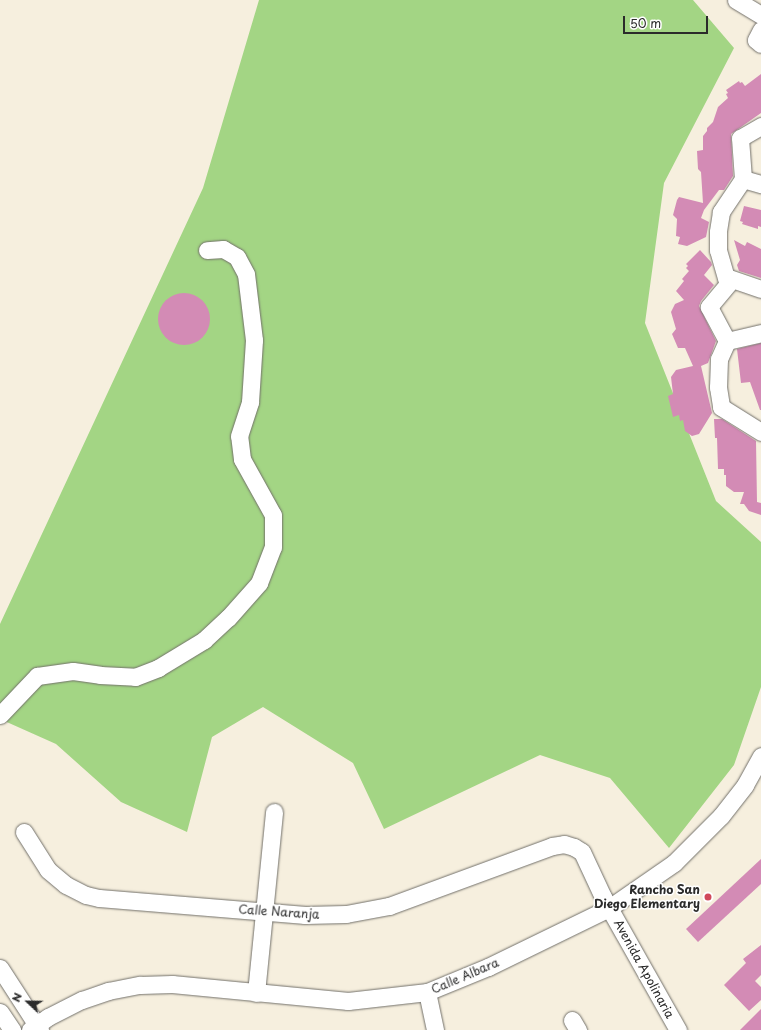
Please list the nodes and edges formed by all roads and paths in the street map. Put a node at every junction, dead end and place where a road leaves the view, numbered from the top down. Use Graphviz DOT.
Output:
graph roads {
  1 [pos="736,0"];
  2 [pos="761,15"];
  3 [pos="761,30"];
  4 [pos="761,44"];
  5 [pos="761,126"];
  6 [pos="743,179"];
  7 [pos="761,184"];
  8 [pos="207,250"];
  9 [pos="726,277"];
  10 [pos="761,290"];
  11 [pos="761,333"];
  12 [pos="726,341"];
  13 [pos="761,432"];
  14 [pos="761,438"];
  15 [pos="0,715"];
  16 [pos="761,756"];
  17 [pos="274,812"];
  18 [pos="24,832"];
  19 [pos="552,846"];
  20 [pos="609,908"];
  21 [pos="265,911"];
  22 [pos="0,968"];
  23 [pos="427,992"];
  24 [pos="256,993"];
  25 [pos="0,1012"];
  26 [pos="36,1028"];
  27 [pos="12,1030"];
  28 [pos="435,1030"];
  29 [pos="678,1030"];
  1 -- 2 [label="street"];
  3 -- 4 [label="street"];
  5 -- 6 [label="street"];
  6 -- 7 [label="street"];
  6 -- 9 [label="street"];
  8 -- 15 [label="street"];
  9 -- 10 [label="street"];
  9 -- 12 [label="street"];
  11 -- 12 [label="street"];
  12 -- 13 [label="street"];
  13 -- 14 [label="street"];
  16 -- 20 [label="street, Calle Albara"];
  17 -- 21 [label="street"];
  18 -- 21 [label="street, Calle Naranja"];
  19 -- 20 [label="street, Avenida Apolinaria"];
  19 -- 21 [label="street, Calle Naranja"];
  20 -- 23 [label="street, Calle Albara"];
  20 -- 29 [label="street, Avenida Apolinaria"];
  21 -- 24 [label="street"];
  22 -- 26 [label="street"];
  23 -- 24 [label="street, Calle Albara"];
  23 -- 28 [label="street"];
  24 -- 26 [label="street, Calle Albara"];
  25 -- 27 [label="street"];
}
